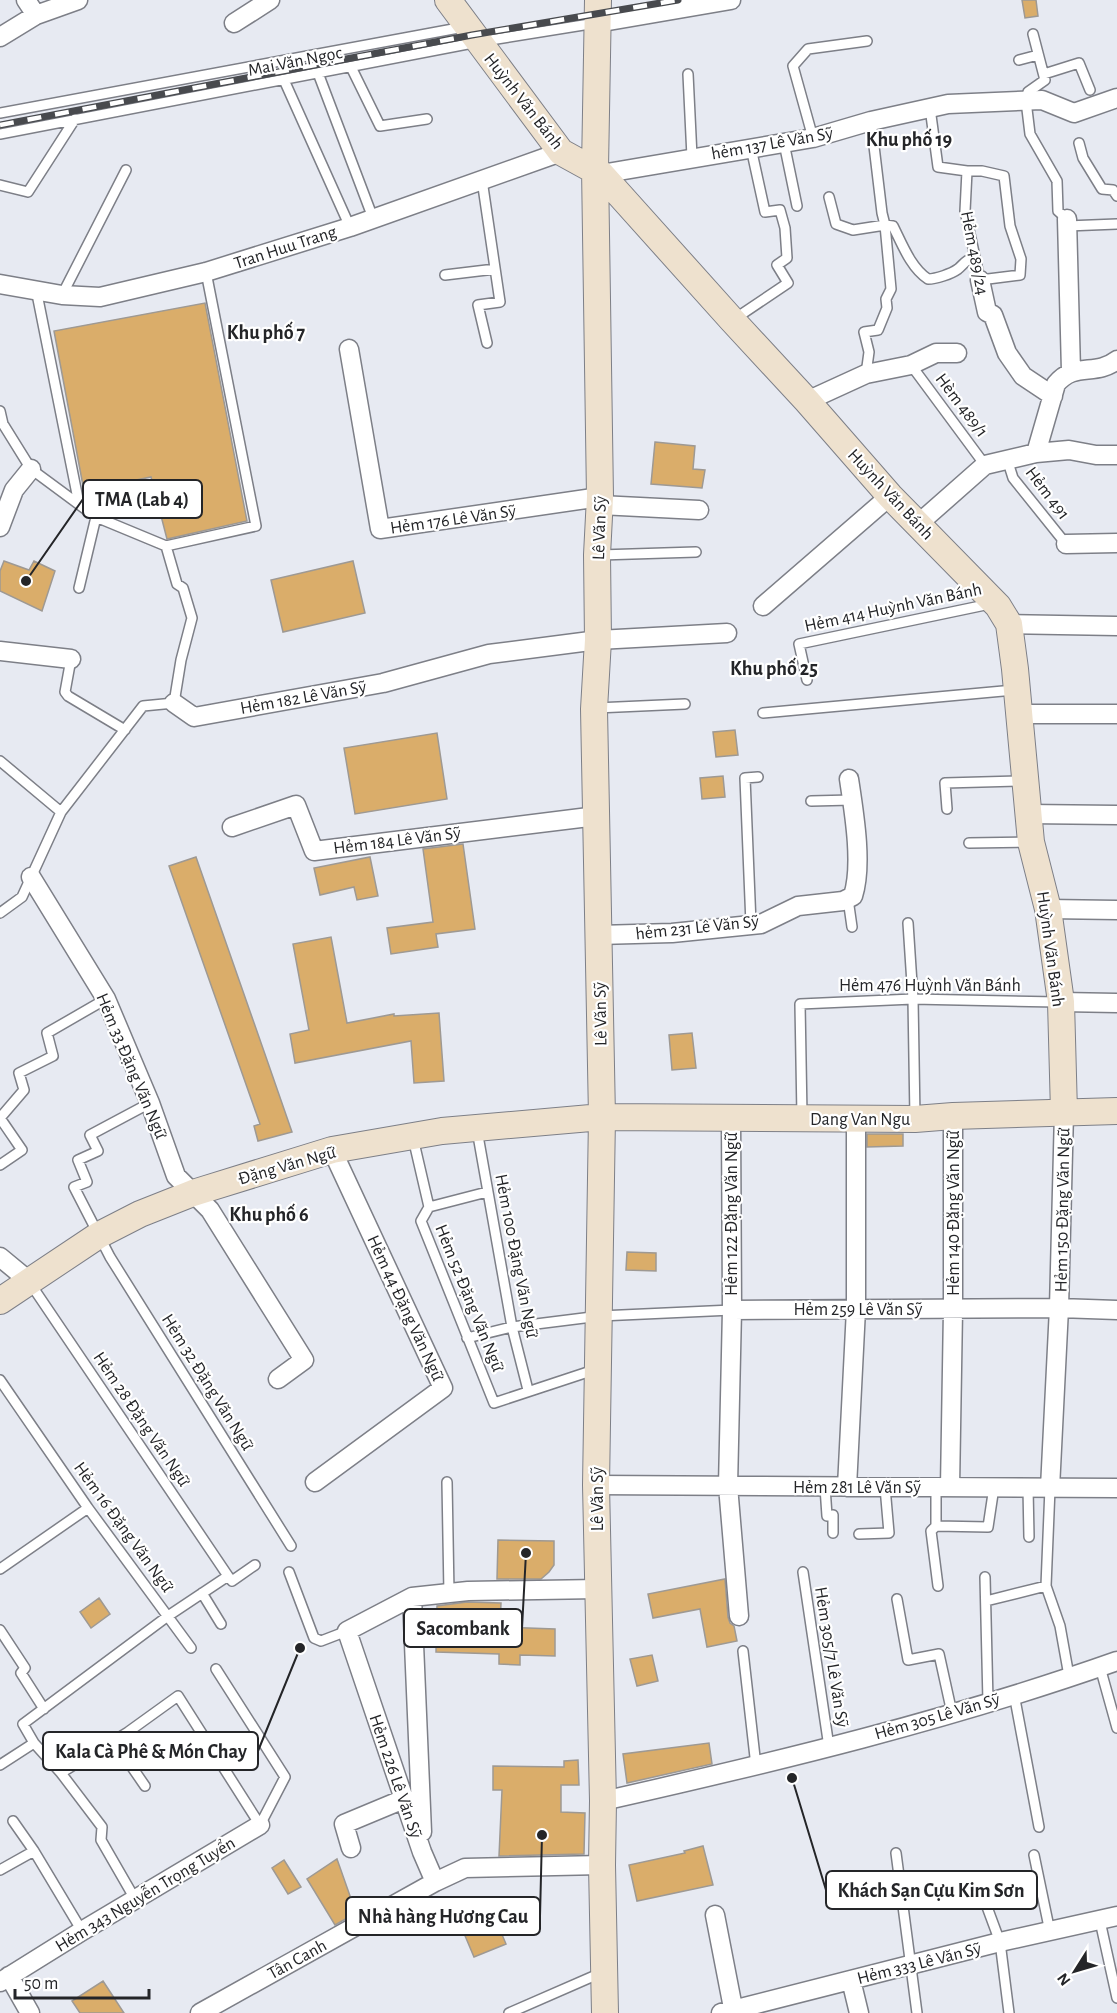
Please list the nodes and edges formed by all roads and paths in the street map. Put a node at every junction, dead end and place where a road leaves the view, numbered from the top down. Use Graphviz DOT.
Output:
graph roads {
  1 [pos="78,0"];
  2 [pos="270,0"];
  3 [pos="448,0"];
  4 [pos="731,0"];
  5 [pos="601,6"];
  6 [pos="31,8"];
  7 [pos="234,23"];
  8 [pos="472,34"];
  9 [pos="1033,34"];
  10 [pos="0,37"];
  11 [pos="867,41"];
  12 [pos="1038,54"];
  13 [pos="1019,60"];
  14 [pos="351,67"];
  15 [pos="318,74"];
  16 [pos="688,74"];
  17 [pos="1044,74"];
  18 [pos="284,80"];
  19 [pos="1090,90"];
  20 [pos="1117,98"];
  21 [pos="1026,101"];
  22 [pos="930,108"];
  23 [pos="0,113"];
  24 [pos="75,119"];
  25 [pos="427,119"];
  26 [pos="871,122"];
  27 [pos="0,134"];
  28 [pos="813,138"];
  29 [pos="784,143"];
  30 [pos="1079,143"];
  31 [pos="751,148"];
  32 [pos="561,152"];
  33 [pos="692,157"];
  34 [pos="126,170"];
  35 [pos="598,171"];
  36 [pos="967,171"];
  37 [pos="482,180"];
  38 [pos="0,185"];
  39 [pos="1117,196"];
  40 [pos="829,197"];
  41 [pos="797,206"];
  42 [pos="374,218"];
  43 [pos="1067,222"];
  44 [pos="1117,224"];
  45 [pos="885,225"];
  46 [pos="350,227"];
  47 [pos="975,258"];
  48 [pos="495,269"];
  49 [pos="206,273"];
  50 [pos="445,275"];
  51 [pos="980,280"];
  52 [pos="0,284"];
  53 [pos="36,289"];
  54 [pos="62,295"];
  55 [pos="732,320"];
  56 [pos="487,343"];
  57 [pos="349,349"];
  58 [pos="957,353"];
  59 [pos="1117,360"];
  60 [pos="911,365"];
  61 [pos="1071,371"];
  62 [pos="866,374"];
  63 [pos="1053,396"];
  64 [pos="807,401"];
  65 [pos="0,411"];
  66 [pos="2,424"];
  67 [pos="1036,453"];
  68 [pos="1117,455"];
  69 [pos="1007,459"];
  70 [pos="985,465"];
  71 [pos="31,468"];
  72 [pos="890,496"];
  73 [pos="600,501"];
  74 [pos="79,504"];
  75 [pos="699,510"];
  76 [pos="96,517"];
  77 [pos="917,525"];
  78 [pos="0,527"];
  79 [pos="1117,543"];
  80 [pos="1066,544"];
  81 [pos="166,546"];
  82 [pos="696,552"];
  83 [pos="597,555"];
  84 [pos="79,588"];
  85 [pos="762,606"];
  86 [pos="1002,613"];
  87 [pos="1117,626"];
  88 [pos="727,633"];
  89 [pos="598,640"];
  90 [pos="0,651"];
  91 [pos="71,659"];
  92 [pos="807,680"];
  93 [pos="1018,702"];
  94 [pos="174,703"];
  95 [pos="685,704"];
  96 [pos="594,709"];
  97 [pos="763,713"];
  98 [pos="1117,714"];
  99 [pos="125,730"];
  100 [pos="0,761"];
  101 [pos="758,777"];
  102 [pos="849,779"];
  103 [pos="1025,780"];
  104 [pos="852,800"];
  105 [pos="811,801"];
  106 [pos="947,809"];
  107 [pos="61,812"];
  108 [pos="1027,814"];
  109 [pos="1117,815"];
  110 [pos="597,816"];
  111 [pos="232,826"];
  112 [pos="1031,842"];
  113 [pos="969,843"];
  114 [pos="31,877"];
  115 [pos="848,899"];
  116 [pos="1048,909"];
  117 [pos="1117,910"];
  118 [pos="0,913"];
  119 [pos="908,923"];
  120 [pos="751,924"];
  121 [pos="852,927"];
  122 [pos="598,935"];
  123 [pos="106,999"];
  124 [pos="913,999"];
  125 [pos="1061,1002"];
  126 [pos="1117,1003"];
  127 [pos="150,1103"];
  128 [pos="1117,1111"];
  129 [pos="1064,1112"];
  130 [pos="953,1116"];
  131 [pos="602,1117"];
  132 [pos="0,1118"];
  133 [pos="730,1118"];
  134 [pos="802,1119"];
  135 [pos="915,1119"];
  136 [pos="856,1120"];
  137 [pos="477,1128"];
  138 [pos="413,1136"];
  139 [pos="332,1150"];
  140 [pos="0,1165"];
  141 [pos="487,1192"];
  142 [pos="193,1193"];
  143 [pos="429,1207"];
  144 [pos="99,1235"];
  145 [pos="0,1257"];
  146 [pos="29,1281"];
  147 [pos="0,1301"];
  148 [pos="1059,1308"];
  149 [pos="856,1309"];
  150 [pos="732,1310"];
  151 [pos="953,1310"];
  152 [pos="1117,1310"];
  153 [pos="600,1316"];
  154 [pos="512,1327"];
  155 [pos="467,1338"];
  156 [pos="599,1368"];
  157 [pos="278,1379"];
  158 [pos="0,1380"];
  159 [pos="528,1390"];
  160 [pos="315,1482"];
  161 [pos="447,1482"];
  162 [pos="596,1485"];
  163 [pos="728,1486"];
  164 [pos="825,1487"];
  165 [pos="847,1487"];
  166 [pos="885,1487"];
  167 [pos="943,1487"];
  168 [pos="994,1487"];
  169 [pos="1028,1488"];
  170 [pos="1050,1488"];
  171 [pos="1117,1488"];
  172 [pos="88,1508"];
  173 [pos="936,1526"];
  174 [pos="833,1533"];
  175 [pos="859,1534"];
  176 [pos="1029,1537"];
  177 [pos="291,1546"];
  178 [pos="255,1565"];
  179 [pos="0,1569"];
  180 [pos="289,1572"];
  181 [pos="803,1572"];
  182 [pos="228,1575"];
  183 [pos="985,1577"];
  184 [pos="938,1586"];
  185 [pos="1046,1586"];
  186 [pos="598,1589"];
  187 [pos="202,1593"];
  188 [pos="449,1593"];
  189 [pos="412,1597"];
  190 [pos="897,1599"];
  191 [pos="986,1601"];
  192 [pos="168,1616"];
  193 [pos="739,1616"];
  194 [pos="221,1624"];
  195 [pos="0,1630"];
  196 [pos="346,1631"];
  197 [pos="191,1648"];
  198 [pos="743,1651"];
  199 [pos="1117,1660"];
  200 [pos="1100,1667"];
  201 [pos="216,1669"];
  202 [pos="1069,1676"];
  203 [pos="1014,1694"];
  204 [pos="988,1702"];
  205 [pos="44,1709"];
  206 [pos="952,1713"];
  207 [pos="1117,1728"];
  208 [pos="114,1741"];
  209 [pos="34,1743"];
  210 [pos="829,1747"];
  211 [pos="0,1765"];
  212 [pos="756,1767"];
  213 [pos="60,1773"];
  214 [pos="145,1786"];
  215 [pos="404,1799"];
  216 [pos="603,1801"];
  217 [pos="13,1821"];
  218 [pos="260,1825"];
  219 [pos="1039,1827"];
  220 [pos="351,1848"];
  221 [pos="34,1851"];
  222 [pos="422,1852"];
  223 [pos="896,1853"];
  224 [pos="1034,1855"];
  225 [pos="602,1864"];
  226 [pos="0,1870"];
  227 [pos="435,1882"];
  228 [pos="980,1888"];
  229 [pos="135,1899"];
  230 [pos="715,1915"];
  231 [pos="1109,1918"];
  232 [pos="81,1931"];
  233 [pos="1050,1932"];
  234 [pos="1000,1942"];
  235 [pos="912,1965"];
  236 [pos="604,1972"];
  237 [pos="4,1979"];
  238 [pos="851,1980"];
  239 [pos="1117,1998"];
  240 [pos="729,2012"];
  241 [pos="30,2013"];
  242 [pos="200,2013"];
  243 [pos="509,2013"];
  244 [pos="605,2013"];
  245 [pos="859,2013"];
  246 [pos="917,2013"];
  247 [pos="1009,2013"];
  1 -- 6 [label="street"];
  2 -- 7 [label="street"];
  3 -- 8 [label="street, Huỳnh Văn Bánh"];
  4 -- 5 [label="street"];
  5 -- 8 [label="lane, Mai Văn Ngọc"];
  5 -- 35 [label="street, Lê Văn Sỹ"];
  6 -- 10 [label="street"];
  8 -- 14 [label="lane, Mai Văn Ngọc"];
  8 -- 23 [label="lane, Mai Văn Ngọc"];
  8 -- 32 [label="street, Huỳnh Văn Bánh"];
  9 -- 12 [label="lane"];
  11 -- 28 [label="lane"];
  12 -- 13 [label="lane"];
  12 -- 17 [label="lane"];
  14 -- 15 [label="lane, Mai Văn Ngọc"];
  14 -- 25 [label="lane"];
  15 -- 18 [label="lane, Mai Văn Ngọc"];
  15 -- 42 [label="lane"];
  16 -- 33 [label="lane"];
  17 -- 19 [label="lane"];
  17 -- 21 [label="lane"];
  18 -- 24 [label="lane, Mai Văn Ngọc"];
  18 -- 46 [label="lane"];
  20 -- 21 [label="street, hẻm 137 Lê Văn Sỹ"];
  21 -- 22 [label="street, hẻm 137 Lê Văn Sỹ"];
  21 -- 43 [label="lane"];
  22 -- 26 [label="street, hẻm 137 Lê Văn Sỹ"];
  22 -- 36 [label="lane"];
  24 -- 27 [label="lane, Mai Văn Ngọc"];
  24 -- 38 [label="lane"];
  26 -- 28 [label="street, hẻm 137 Lê Văn Sỹ"];
  26 -- 45 [label="lane"];
  28 -- 29 [label="street, hẻm 137 Lê Văn Sỹ"];
  29 -- 31 [label="street, hẻm 137 Lê Văn Sỹ"];
  29 -- 41 [label="lane"];
  30 -- 39 [label="lane"];
  31 -- 33 [label="street, hẻm 137 Lê Văn Sỹ"];
  31 -- 55 [label="lane"];
  32 -- 35 [label="street, Huỳnh Văn Bánh"];
  32 -- 37 [label="street, Tran Huu Trang"];
  33 -- 35 [label="street, hẻm 137 Lê Văn Sỹ"];
  34 -- 54 [label="lane"];
  35 -- 55 [label="street, Huỳnh Văn Bánh"];
  35 -- 73 [label="street, Lê Văn Sỹ"];
  36 -- 47 [label="lane, Hẻm 489/24"];
  36 -- 51 [label="lane"];
  37 -- 42 [label="street, Tran Huu Trang"];
  37 -- 48 [label="lane"];
  40 -- 45 [label="lane"];
  42 -- 46 [label="street, Tran Huu Trang"];
  43 -- 44 [label="lane"];
  43 -- 61 [label="street"];
  45 -- 47 [label="lane"];
  45 -- 62 [label="lane"];
  46 -- 49 [label="street, Tran Huu Trang"];
  47 -- 51 [label="lane, Hẻm 489/24"];
  48 -- 50 [label="lane"];
  48 -- 56 [label="lane"];
  49 -- 54 [label="street, Tran Huu Trang"];
  49 -- 81 [label="lane"];
  51 -- 63 [label="street, Hẻm 489/24"];
  52 -- 53 [label="street, Tran Huu Trang"];
  53 -- 54 [label="street, Tran Huu Trang"];
  53 -- 74 [label="lane"];
  55 -- 64 [label="street, Huỳnh Văn Bánh"];
  57 -- 73 [label="street, Hẻm 176 Lê Văn Sỹ"];
  58 -- 60 [label="street"];
  59 -- 61 [label="street"];
  60 -- 62 [label="street"];
  60 -- 70 [label="lane, Hèm 489/1"];
  61 -- 63 [label="street"];
  62 -- 64 [label="street"];
  63 -- 67 [label="street"];
  64 -- 72 [label="street, Huỳnh Văn Bánh"];
  65 -- 66 [label="lane"];
  66 -- 71 [label="lane"];
  67 -- 68 [label="street"];
  67 -- 69 [label="street"];
  69 -- 70 [label="street"];
  69 -- 80 [label="lane, Hẻm 491"];
  70 -- 77 [label="street"];
  71 -- 74 [label="lane"];
  71 -- 78 [label="street"];
  72 -- 77 [label="street, Huỳnh Văn Bánh"];
  72 -- 85 [label="street"];
  73 -- 75 [label="street"];
  73 -- 83 [label="street, Lê Văn Sỹ"];
  74 -- 76 [label="lane"];
  76 -- 81 [label="lane"];
  76 -- 84 [label="lane"];
  77 -- 86 [label="street, Huỳnh Văn Bánh"];
  79 -- 80 [label="street"];
  81 -- 94 [label="lane"];
  82 -- 83 [label="lane"];
  83 -- 89 [label="street, Lê Văn Sỹ"];
  86 -- 87 [label="street"];
  86 -- 92 [label="lane, Hẻm 414 Huỳnh Văn Bánh"];
  86 -- 93 [label="street, Huỳnh Văn Bánh"];
  88 -- 89 [label="street, Hẻm 182 Lê Văn Sỹ"];
  89 -- 94 [label="street, Hẻm 182 Lê Văn Sỹ"];
  89 -- 96 [label="street, Lê Văn Sỹ"];
  90 -- 91 [label="street"];
  91 -- 99 [label="lane"];
  93 -- 97 [label="lane"];
  93 -- 98 [label="street"];
  93 -- 103 [label="street, Huỳnh Văn Bánh"];
  94 -- 99 [label="lane"];
  95 -- 96 [label="lane"];
  96 -- 110 [label="street, Lê Văn Sỹ"];
  99 -- 107 [label="lane"];
  100 -- 107 [label="lane"];
  101 -- 120 [label="lane"];
  102 -- 104 [label="street"];
  103 -- 106 [label="lane"];
  103 -- 108 [label="street, Huỳnh Văn Bánh"];
  104 -- 105 [label="lane"];
  104 -- 115 [label="street"];
  107 -- 114 [label="lane"];
  108 -- 109 [label="street"];
  108 -- 112 [label="street, Huỳnh Văn Bánh"];
  110 -- 111 [label="street, Hẻm 184 Lê Văn Sỹ"];
  110 -- 122 [label="street, Lê Văn Sỹ"];
  112 -- 113 [label="lane"];
  112 -- 116 [label="street, Huỳnh Văn Bánh"];
  114 -- 118 [label="lane"];
  114 -- 123 [label="street, Hẻm 33 Đặng Văn Ngữ"];
  115 -- 120 [label="street, hẻm 231 Lê Văn Sỹ"];
  115 -- 121 [label="lane"];
  116 -- 117 [label="street"];
  116 -- 125 [label="street, Huỳnh Văn Bánh"];
  119 -- 124 [label="lane"];
  120 -- 122 [label="street, hẻm 231 Lê Văn Sỹ"];
  122 -- 131 [label="street, Lê Văn Sỹ"];
  123 -- 127 [label="street, Hẻm 33 Đặng Văn Ngữ"];
  123 -- 132 [label="lane"];
  124 -- 125 [label="lane, Hẻm 476 Huỳnh Văn Bánh"];
  124 -- 134 [label="lane, Hẻm 476 Huỳnh Văn Bánh"];
  124 -- 135 [label="lane"];
  125 -- 126 [label="street"];
  125 -- 129 [label="street, Huỳnh Văn Bánh"];
  127 -- 142 [label="street, Hẻm 33 Đặng Văn Ngữ"];
  127 -- 144 [label="lane, Hẻm 32 Đặng Văn Ngữ"];
  128 -- 129 [label="street, Dang Van Ngu"];
  129 -- 130 [label="street, Dang Van Ngu"];
  129 -- 148 [label="street, Hẻm 150 Đặng Văn Ngữ"];
  130 -- 135 [label="street, Dang Van Ngu"];
  130 -- 151 [label="street, Hẻm 140 Đặng Văn Ngữ"];
  131 -- 133 [label="street, Dang Van Ngu"];
  131 -- 137 [label="street, Đặng Văn Ngữ"];
  131 -- 153 [label="street, Lê Văn Sỹ"];
  132 -- 140 [label="lane"];
  133 -- 134 [label="street, Dang Van Ngu"];
  133 -- 150 [label="street, Hẻm 122 Đặng Văn Ngữ"];
  134 -- 136 [label="street, Dang Van Ngu"];
  135 -- 136 [label="street, Dang Van Ngu"];
  136 -- 149 [label="street"];
  137 -- 138 [label="street, Đặng Văn Ngữ"];
  137 -- 141 [label="lane, Hẻm 100 Đặng Văn Ngữ"];
  138 -- 139 [label="street, Đặng Văn Ngữ"];
  138 -- 143 [label="lane, Hẻm 52 Đặng Văn Ngữ"];
  139 -- 142 [label="street, Đặng Văn Ngữ"];
  139 -- 160 [label="street, Hẻm 44 Đặng Văn Ngữ"];
  141 -- 143 [label="lane"];
  141 -- 154 [label="lane, Hẻm 100 Đặng Văn Ngữ"];
  142 -- 144 [label="street, Đặng Văn Ngữ"];
  142 -- 157 [label="street, Hẻm 33 Đặng Văn Ngữ"];
  143 -- 155 [label="lane, Hẻm 52 Đặng Văn Ngữ"];
  144 -- 146 [label="street, Đặng Văn Ngữ"];
  144 -- 177 [label="lane, Hẻm 32 Đặng Văn Ngữ"];
  145 -- 146 [label="street"];
  146 -- 147 [label="street, Đặng Văn Ngữ"];
  146 -- 182 [label="lane, Hẻm 28 Đặng Văn Ngữ"];
  148 -- 151 [label="street, Hẻm 259 Lê Văn Sỹ"];
  148 -- 152 [label="street, Hẻm 259 Lê Văn Sỹ"];
  148 -- 170 [label="street, Hẻm 150 Đặng Văn Ngữ"];
  149 -- 150 [label="street, Hẻm 259 Lê Văn Sỹ"];
  149 -- 151 [label="street, Hẻm 259 Lê Văn Sỹ"];
  149 -- 165 [label="street"];
  150 -- 153 [label="lane, Hẻm 259 Lê Văn Sỹ"];
  150 -- 163 [label="street, Hẻm 122 Đặng Văn Ngữ"];
  151 -- 167 [label="street, Hẻm 140 Đặng Văn Ngữ"];
  153 -- 154 [label="lane, Hẻm 259 Lê Văn Sỹ"];
  153 -- 156 [label="street, Lê Văn Sỹ"];
  154 -- 155 [label="lane, Hẻm 259 Lê Văn Sỹ"];
  154 -- 159 [label="lane, Hẻm 100 Đặng Văn Ngữ"];
  155 -- 159 [label="lane, Hẻm 52 Đặng Văn Ngữ"];
  156 -- 159 [label="lane"];
  156 -- 162 [label="street, Lê Văn Sỹ"];
  158 -- 172 [label="lane, Hẻm 16 Đặng Văn Ngữ"];
  161 -- 188 [label="lane"];
  162 -- 163 [label="street, Hẻm 281 Lê Văn Sỹ"];
  162 -- 186 [label="street, Lê Văn Sỹ"];
  163 -- 164 [label="street, Hẻm 281 Lê Văn Sỹ"];
  163 -- 193 [label="street, Hẻm 122 Đặng Văn Ngữ"];
  164 -- 165 [label="street, Hẻm 281 Lê Văn Sỹ"];
  164 -- 174 [label="lane"];
  165 -- 166 [label="street, Hẻm 281 Lê Văn Sỹ"];
  166 -- 167 [label="street, Hẻm 281 Lê Văn Sỹ"];
  166 -- 175 [label="lane"];
  167 -- 168 [label="street, Hẻm 281 Lê Văn Sỹ"];
  167 -- 173 [label="lane"];
  168 -- 169 [label="street, Hẻm 281 Lê Văn Sỹ"];
  168 -- 173 [label="lane"];
  169 -- 170 [label="street, Hẻm 281 Lê Văn Sỹ"];
  169 -- 176 [label="lane"];
  170 -- 171 [label="street, Hẻm 281 Lê Văn Sỹ"];
  170 -- 185 [label="lane"];
  172 -- 179 [label="lane"];
  172 -- 192 [label="lane, Hẻm 16 Đặng Văn Ngữ"];
  173 -- 184 [label="lane"];
  178 -- 182 [label="lane"];
  180 -- 196 [label="lane"];
  181 -- 210 [label="lane, Hẻm 305/7 Lê Văn Sỹ"];
  182 -- 187 [label="lane"];
  183 -- 191 [label="lane"];
  185 -- 191 [label="lane"];
  185 -- 202 [label="lane"];
  186 -- 188 [label="street"];
  186 -- 216 [label="street, Lê Văn Sỹ"];
  187 -- 192 [label="lane"];
  187 -- 194 [label="lane"];
  188 -- 189 [label="street"];
  189 -- 196 [label="street"];
  189 -- 222 [label="street, Hẻm 226 Lê Văn Sỹ"];
  190 -- 206 [label="lane"];
  191 -- 204 [label="lane"];
  192 -- 197 [label="lane"];
  192 -- 205 [label="lane, Hẻm 16 Đặng Văn Ngữ"];
  195 -- 205 [label="lane"];
  196 -- 215 [label="street, Hẻm 226 Lê Văn Sỹ"];
  198 -- 212 [label="lane"];
  199 -- 200 [label="street, Hẻm 305 Lê Văn Sỹ"];
  200 -- 202 [label="street, Hẻm 305 Lê Văn Sỹ"];
  200 -- 207 [label="lane"];
  201 -- 218 [label="lane"];
  202 -- 203 [label="street, Hẻm 305 Lê Văn Sỹ"];
  203 -- 204 [label="street, Hẻm 305 Lê Văn Sỹ"];
  203 -- 219 [label="lane"];
  204 -- 206 [label="street, Hẻm 305 Lê Văn Sỹ"];
  205 -- 209 [label="lane, Hẻm 16 Đặng Văn Ngữ"];
  206 -- 210 [label="street, Hẻm 305 Lê Văn Sỹ"];
  208 -- 213 [label="lane"];
  208 -- 214 [label="lane"];
  208 -- 218 [label="lane"];
  209 -- 211 [label="lane"];
  209 -- 213 [label="lane"];
  210 -- 212 [label="street, Hẻm 305 Lê Văn Sỹ"];
  212 -- 216 [label="street, Hẻm 305 Lê Văn Sỹ"];
  213 -- 229 [label="lane"];
  215 -- 220 [label="street"];
  215 -- 222 [label="street, Hẻm 226 Lê Văn Sỹ"];
  216 -- 225 [label="street, Lê Văn Sỹ"];
  217 -- 221 [label="lane"];
  218 -- 229 [label="street, Hẻm 343 Nguyễn Trọng Tuyển"];
  221 -- 226 [label="lane"];
  221 -- 232 [label="lane"];
  222 -- 227 [label="street"];
  223 -- 235 [label="lane"];
  224 -- 233 [label="lane"];
  225 -- 227 [label="street, Tân Canh"];
  225 -- 236 [label="street, Lê Văn Sỹ"];
  227 -- 242 [label="street, Tân Canh"];
  228 -- 234 [label="lane"];
  229 -- 232 [label="street, Hẻm 343 Nguyễn Trọng Tuyển"];
  230 -- 240 [label="street"];
  231 -- 233 [label="street, Hẻm 333 Lê Văn Sỹ"];
  231 -- 239 [label="lane"];
  232 -- 237 [label="street, Hẻm 343 Nguyễn Trọng Tuyển"];
  233 -- 234 [label="street, Hẻm 333 Lê Văn Sỹ"];
  234 -- 235 [label="street, Hẻm 333 Lê Văn Sỹ"];
  234 -- 247 [label="lane"];
  235 -- 238 [label="street, Hẻm 333 Lê Văn Sỹ"];
  235 -- 246 [label="lane"];
  236 -- 243 [label="lane"];
  236 -- 244 [label="street, Lê Văn Sỹ"];
  237 -- 241 [label="street"];
  238 -- 240 [label="street, Hẻm 333 Lê Văn Sỹ"];
  238 -- 245 [label="street"];
}
